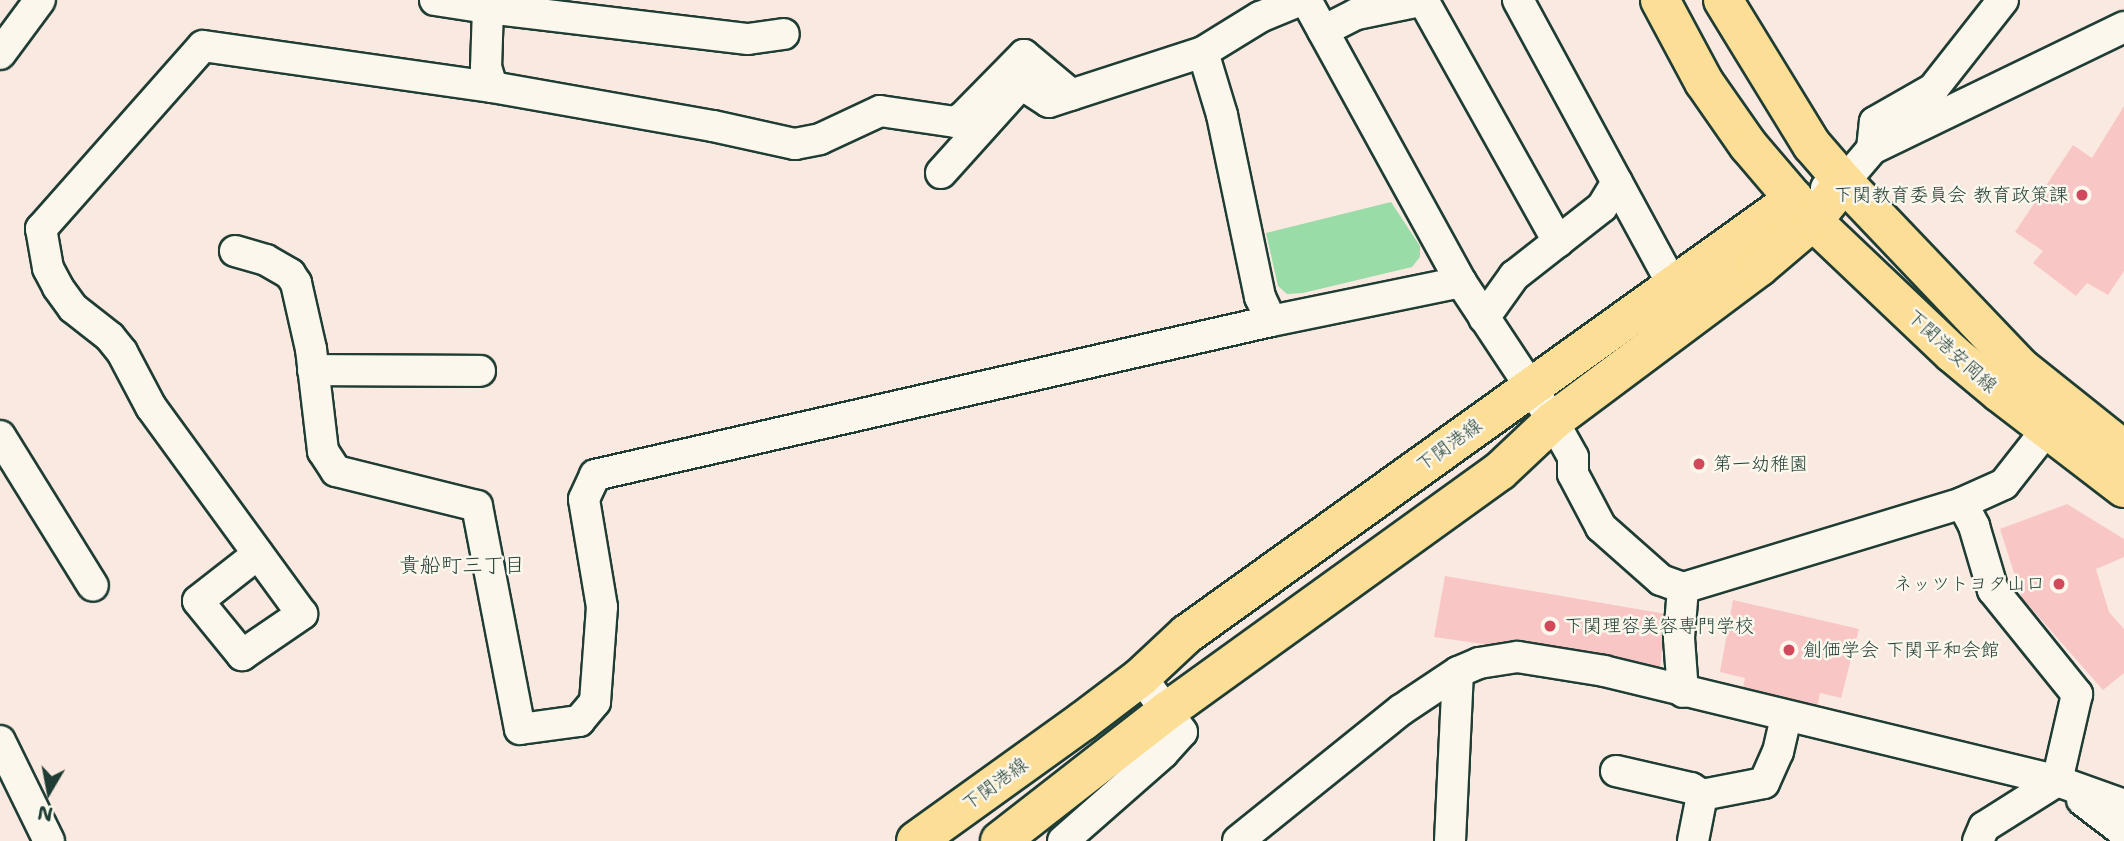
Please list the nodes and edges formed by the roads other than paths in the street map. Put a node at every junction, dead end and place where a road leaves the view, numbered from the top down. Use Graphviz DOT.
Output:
graph roads {
  1 [pos="40,0"];
  2 [pos="435,0"];
  3 [pos="1304,0"];
  4 [pos="1424,0"];
  5 [pos="1518,0"];
  6 [pos="1660,0"];
  7 [pos="1723,0"];
  8 [pos="2003,0"];
  9 [pos="488,8"];
  10 [pos="2124,27"];
  11 [pos="1323,31"];
  12 [pos="783,34"];
  13 [pos="1203,52"];
  14 [pos="0,54"];
  15 [pos="492,87"];
  16 [pos="1072,94"];
  17 [pos="1872,149"];
  18 [pos="941,173"];
  19 [pos="1617,182"];
  20 [pos="1844,182"];
  21 [pos="1803,210"];
  22 [pos="1558,242"];
  23 [pos="235,251"];
  24 [pos="1461,282"];
  25 [pos="1672,284"];
  26 [pos="1484,318"];
  27 [pos="1271,321"];
  28 [pos="313,370"];
  29 [pos="480,371"];
  30 [pos="1529,387"];
  31 [pos="2057,417"];
  32 [pos="1553,421"];
  33 [pos="0,436"];
  34 [pos="2124,450"];
  35 [pos="2124,488"];
  36 [pos="1962,503"];
  37 [pos="258,554"];
  38 [pos="93,586"];
  39 [pos="1683,588"];
  40 [pos="1458,672"];
  41 [pos="1141,677"];
  42 [pos="1683,692"];
  43 [pos="1167,711"];
  44 [pos="1786,717"];
  45 [pos="0,741"];
  46 [pos="1616,771"];
  47 [pos="2057,781"];
  48 [pos="1702,795"];
  49 [pos="2124,804"];
  50 [pos="2124,832"];
  51 [pos="49,841"];
  52 [pos="916,841"];
  53 [pos="1000,841"];
  54 [pos="1063,841"];
  55 [pos="1238,841"];
  56 [pos="1450,841"];
  57 [pos="1693,841"];
  58 [pos="1978,841"];
  1 -- 14 [label="street"];
  2 -- 9 [label="street"];
  3 -- 11 [label="street"];
  3 -- 13 [label="street"];
  4 -- 11 [label="street"];
  4 -- 22 [label="street"];
  5 -- 19 [label="street"];
  6 -- 21 [label="main road"];
  7 -- 20 [label="main road"];
  8 -- 17 [label="street"];
  9 -- 12 [label="street"];
  9 -- 15 [label="street"];
  10 -- 17 [label="street"];
  11 -- 24 [label="street"];
  13 -- 16 [label="street"];
  13 -- 27 [label="street"];
  15 -- 16 [label="street"];
  15 -- 37 [label="street"];
  16 -- 18 [label="street"];
  17 -- 20 [label="street"];
  19 -- 22 [label="street"];
  19 -- 25 [label="street"];
  20 -- 21 [label="main road, 下関港線"];
  20 -- 31 [label="main road, 下関港安岡線"];
  21 -- 25 [label="main road, 下関港線"];
  21 -- 31 [label="main road, 下関港安岡線"];
  21 -- 32 [label="main road, 下関港線"];
  22 -- 26 [label="street"];
  23 -- 28 [label="street"];
  24 -- 26 [label="street"];
  24 -- 27 [label="street"];
  25 -- 30 [label="main road, 下関港線"];
  26 -- 30 [label="street"];
  27 -- 28 [label="street"];
  28 -- 29 [label="street"];
  30 -- 32 [label="street"];
  30 -- 41 [label="main road, 下関港線"];
  31 -- 34 [label="main road, 下関港安岡線"];
  31 -- 35 [label="main road, 下関港安岡線"];
  31 -- 36 [label="street"];
  32 -- 39 [label="street"];
  32 -- 43 [label="main road, 下関港線"];
  33 -- 38 [label="street"];
  36 -- 39 [label="street"];
  36 -- 47 [label="street"];
  39 -- 42 [label="street"];
  40 -- 42 [label="street"];
  40 -- 55 [label="street"];
  40 -- 56 [label="street"];
  41 -- 43 [label="street"];
  41 -- 52 [label="main road, 下関港線"];
  42 -- 44 [label="street"];
  43 -- 53 [label="main road, 下関港線"];
  43 -- 54 [label="street"];
  44 -- 47 [label="street"];
  44 -- 48 [label="street"];
  45 -- 51 [label="street"];
  46 -- 48 [label="street"];
  47 -- 49 [label="street"];
  47 -- 50 [label="street"];
  47 -- 58 [label="street"];
  48 -- 57 [label="street"];
}
